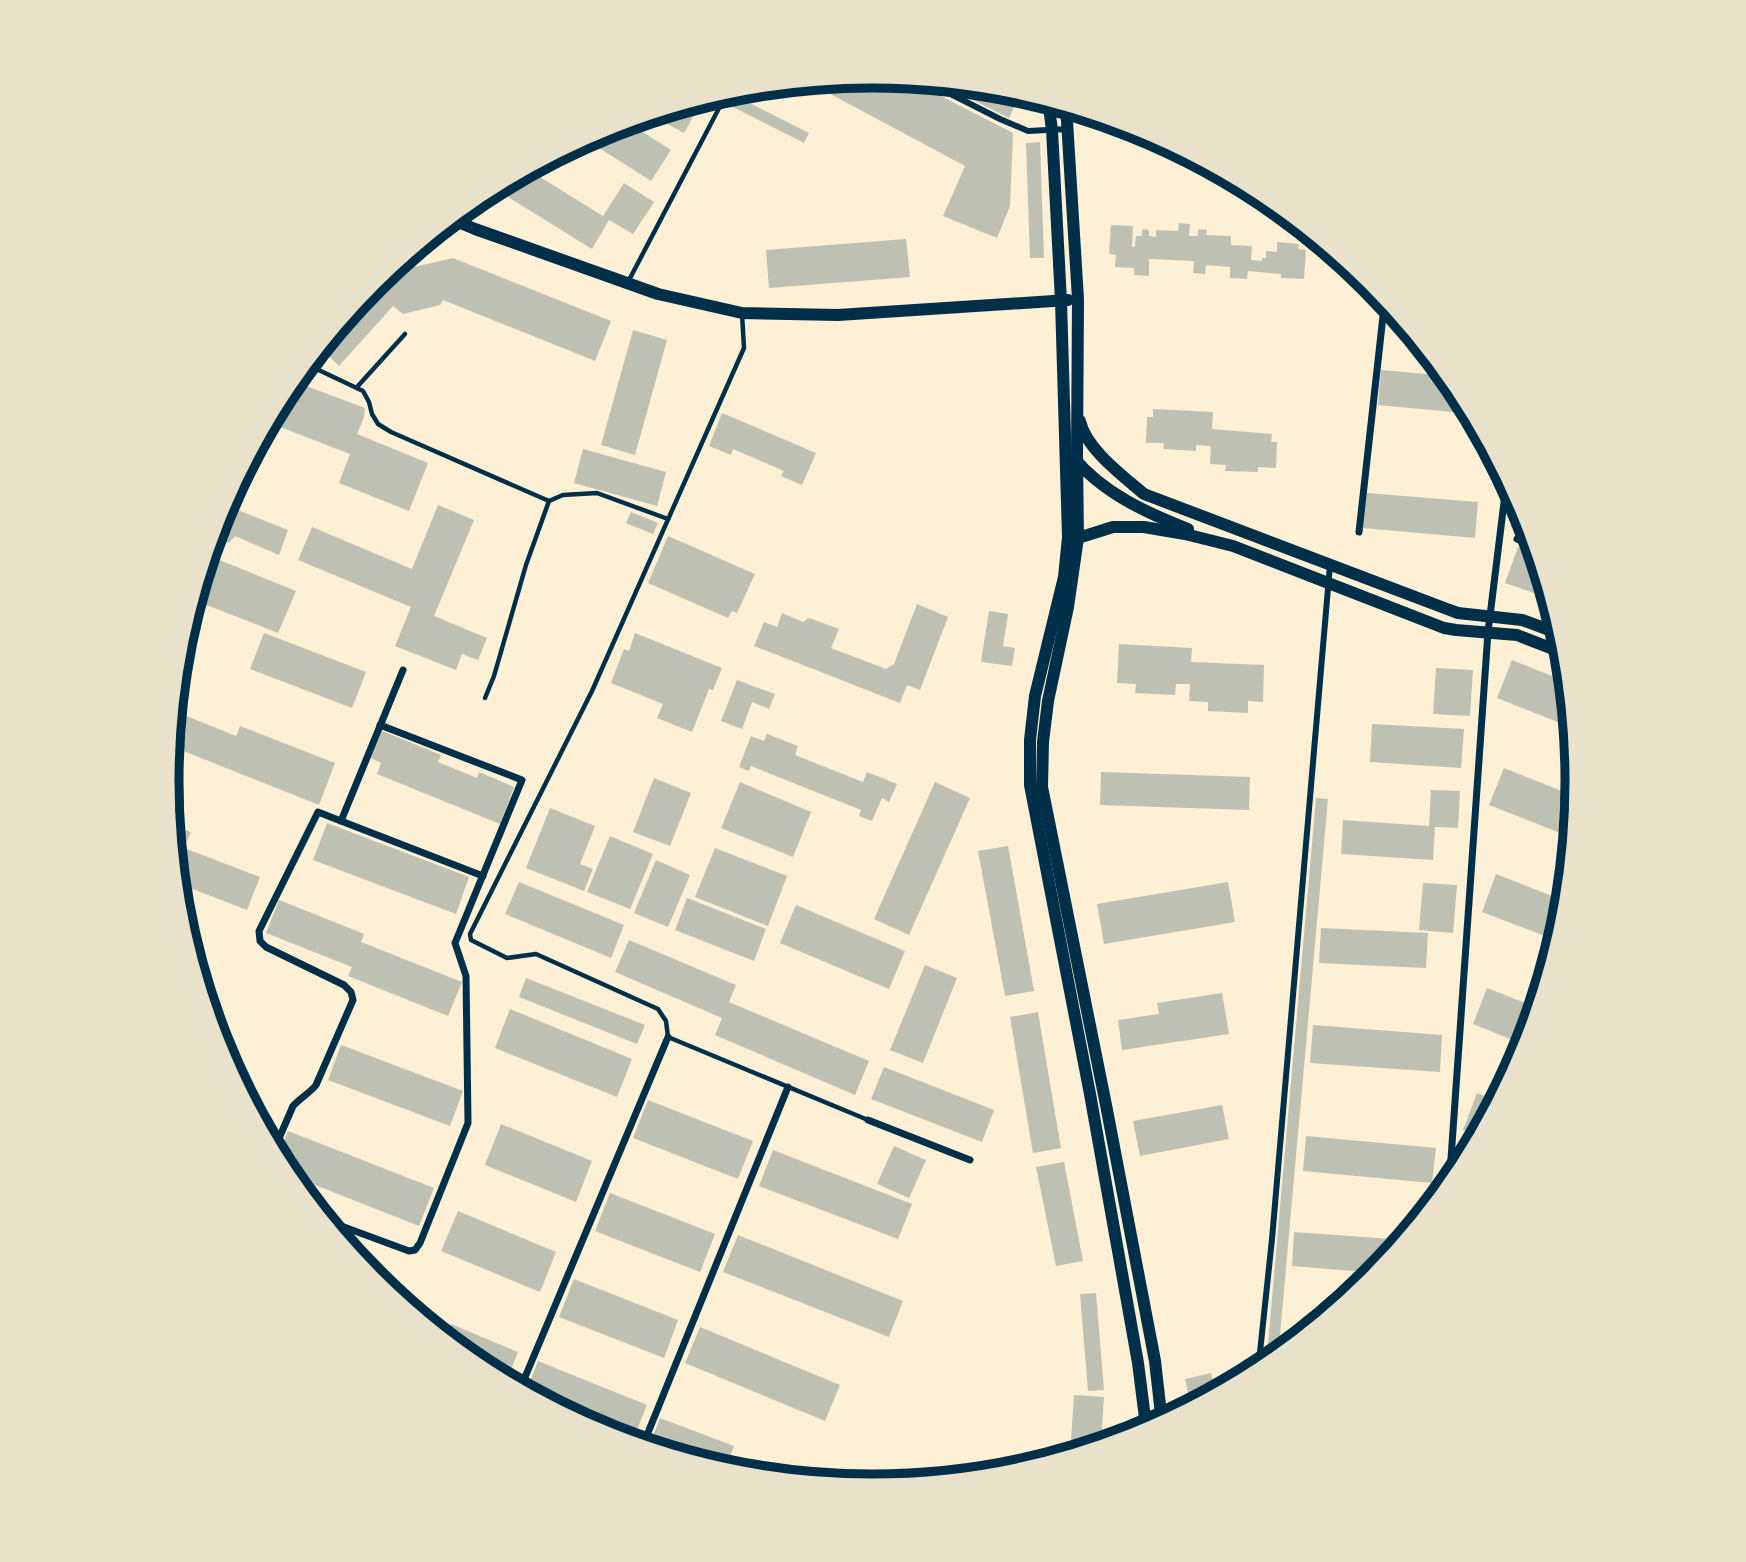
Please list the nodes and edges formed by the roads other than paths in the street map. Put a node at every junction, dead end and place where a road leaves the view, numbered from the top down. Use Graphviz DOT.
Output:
graph roads {
  1 [pos="945,91"];
  2 [pos="779,94"];
  3 [pos="783,96"];
  4 [pos="721,105"];
  5 [pos="1049,110"];
  6 [pos="1066,115"];
  7 [pos="1067,129"];
  8 [pos="1052,130"];
  9 [pos="462,223"];
  10 [pos="628,283"];
  11 [pos="1078,299"];
  12 [pos="1061,300"];
  13 [pos="742,313"];
  14 [pos="1386,315"];
  15 [pos="405,334"];
  16 [pos="316,369"];
  17 [pos="357,387"];
  18 [pos="1077,407"];
  19 [pos="1065,439"];
  20 [pos="1077,461"];
  21 [pos="1505,496"];
  22 [pos="549,500"];
  23 [pos="668,519"];
  24 [pos="1359,532"];
  25 [pos="1073,537"];
  26 [pos="1517,539"];
  27 [pos="1524,541"];
  28 [pos="1233,545"];
  29 [pos="1330,565"];
  30 [pos="1329,584"];
  31 [pos="1490,616"];
  32 [pos="1549,630"];
  33 [pos="1488,632"];
  34 [pos="1554,649"];
  35 [pos="403,670"];
  36 [pos="485,698"];
  37 [pos="380,725"];
  38 [pos="341,821"];
  39 [pos="483,876"];
  40 [pos="667,1037"];
  41 [pos="788,1087"];
  42 [pos="868,1119"];
  43 [pos="279,1139"];
  44 [pos="970,1160"];
  45 [pos="1451,1165"];
  46 [pos="342,1226"];
  47 [pos="1259,1357"];
  48 [pos="524,1380"];
  49 [pos="1161,1412"];
  50 [pos="1145,1419"];
  51 [pos="646,1437"];
  1 -- 8 [label="street"];
  2 -- 3 [label="lane"];
  4 -- 10 [label="lane"];
  5 -- 8 [label="main road"];
  6 -- 7 [label="main road"];
  7 -- 8 [label="street"];
  7 -- 11 [label="main road"];
  8 -- 12 [label="main road"];
  9 -- 10 [label="main road"];
  10 -- 13 [label="main road"];
  11 -- 12 [label="main road"];
  11 -- 18 [label="main road"];
  12 -- 13 [label="main road"];
  12 -- 19 [label="main road"];
  13 -- 23 [label="lane"];
  14 -- 24 [label="street"];
  15 -- 17 [label="lane"];
  16 -- 17 [label="lane"];
  17 -- 22 [label="lane"];
  18 -- 20 [label="main road"];
  18 -- 29 [label="main road"];
  19 -- 20 [label="main road"];
  19 -- 25 [label="main road"];
  20 -- 25 [label="main road"];
  20 -- 28 [label="main road"];
  21 -- 31 [label="street"];
  22 -- 23 [label="lane"];
  22 -- 36 [label="lane"];
  23 -- 40 [label="lane"];
  25 -- 28 [label="main road"];
  25 -- 49 [label="main road"];
  25 -- 50 [label="main road"];
  26 -- 27 [label="street"];
  28 -- 30 [label="main road"];
  29 -- 30 [label="street"];
  29 -- 31 [label="main road"];
  30 -- 33 [label="main road"];
  30 -- 47 [label="street"];
  31 -- 32 [label="main road"];
  31 -- 33 [label="street"];
  33 -- 34 [label="main road"];
  33 -- 45 [label="street"];
  35 -- 37 [label="street"];
  37 -- 38 [label="street"];
  37 -- 39 [label="street"];
  38 -- 39 [label="street"];
  38 -- 43 [label="street"];
  39 -- 46 [label="street"];
  40 -- 41 [label="lane"];
  40 -- 48 [label="street"];
  41 -- 42 [label="lane"];
  41 -- 51 [label="street"];
  42 -- 44 [label="street"];
}
